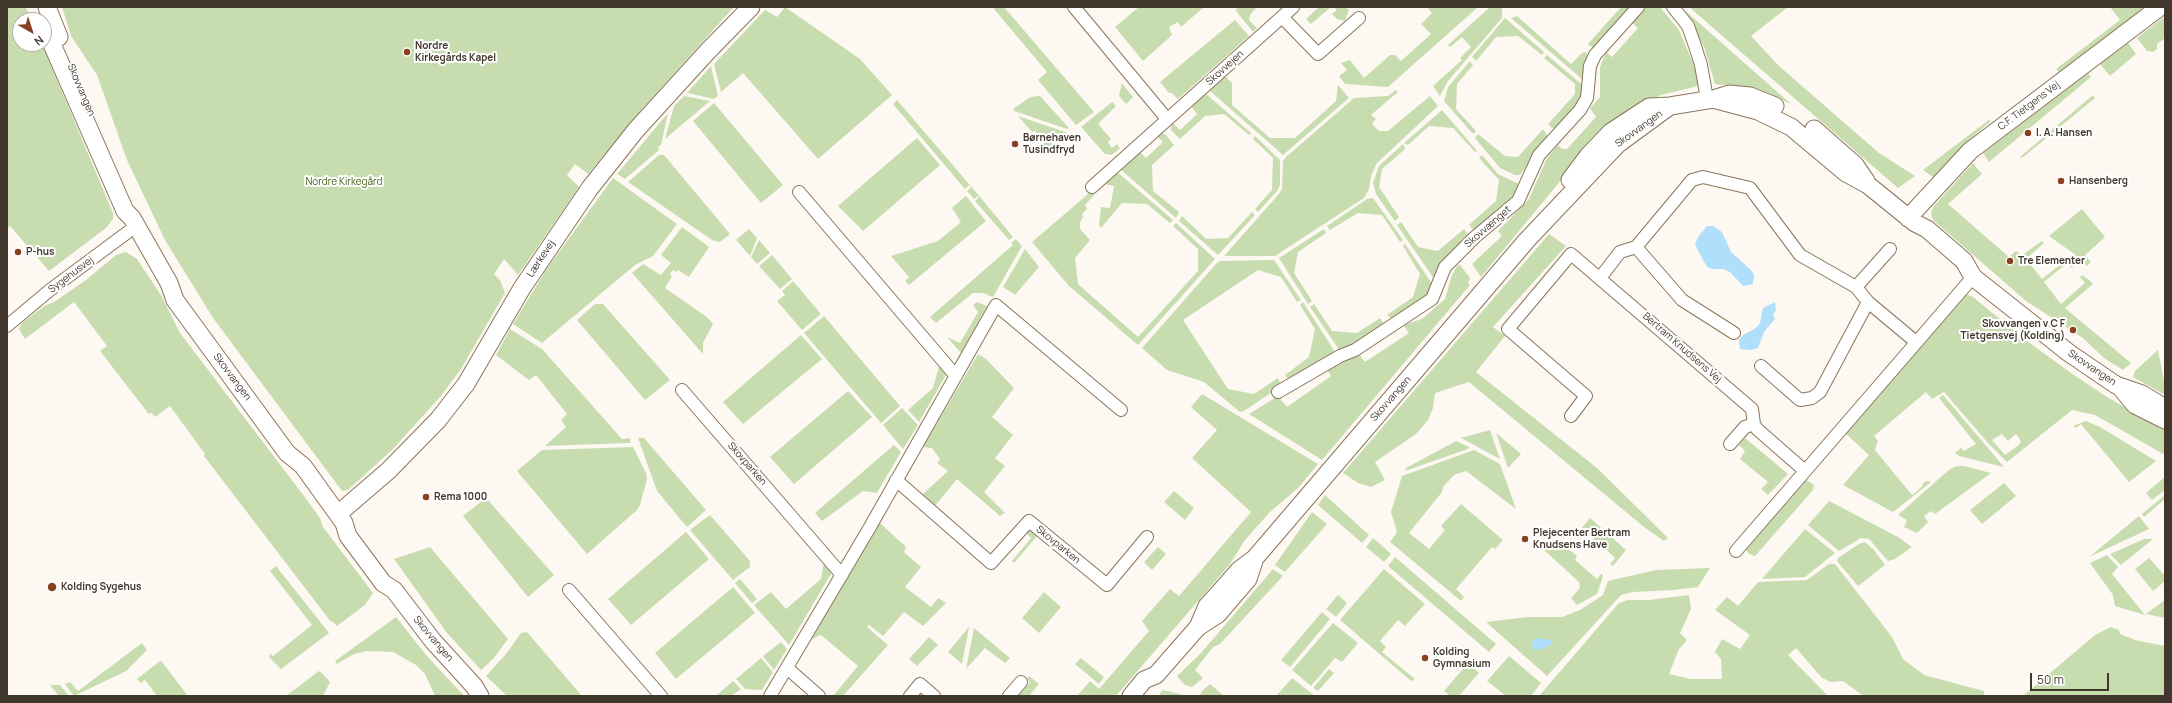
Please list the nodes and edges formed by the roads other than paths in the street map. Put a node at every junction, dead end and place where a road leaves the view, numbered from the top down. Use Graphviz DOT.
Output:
graph roads {
  1 [pos="47,7"];
  2 [pos="751,7"];
  3 [pos="1074,7"];
  4 [pos="1293,7"];
  5 [pos="1638,7"];
  6 [pos="1673,7"];
  7 [pos="2160,7"];
  8 [pos="1282,17"];
  9 [pos="1359,18"];
  10 [pos="52,44"];
  11 [pos="1710,99"];
  12 [pos="1168,119"];
  13 [pos="1092,187"];
  14 [pos="799,192"];
  15 [pos="1912,221"];
  16 [pos="134,222"];
  17 [pos="1636,247"];
  18 [pos="1890,249"];
  19 [pos="1972,276"];
  20 [pos="1600,278"];
  21 [pos="1856,287"];
  22 [pos="1868,302"];
  23 [pos="7,326"];
  24 [pos="1734,333"];
  25 [pos="1916,342"];
  26 [pos="1761,366"];
  27 [pos="956,376"];
  28 [pos="2120,387"];
  29 [pos="682,390"];
  30 [pos="1278,392"];
  31 [pos="2165,408"];
  32 [pos="1121,410"];
  33 [pos="1572,416"];
  34 [pos="2165,420"];
  35 [pos="1754,424"];
  36 [pos="1730,444"];
  37 [pos="1805,471"];
  38 [pos="896,480"];
  39 [pos="341,518"];
  40 [pos="1147,537"];
  41 [pos="1736,551"];
  42 [pos="842,575"];
  43 [pos="569,590"];
  44 [pos="787,668"];
  45 [pos="1156,675"];
  46 [pos="1021,682"];
  47 [pos="477,691"];
  48 [pos="492,696"];
  49 [pos="661,696"];
  50 [pos="770,696"];
  51 [pos="819,696"];
  52 [pos="910,696"];
  53 [pos="934,696"];
  54 [pos="1009,696"];
  55 [pos="1130,696"];
  56 [pos="1146,696"];
  1 -- 16 [label="street, Skovvangen"];
  2 -- 39 [label="street, Lærkevej"];
  3 -- 12 [label="street"];
  4 -- 8 [label="street, Skovvejen"];
  5 -- 30 [label="street, Skovvænget"];
  6 -- 11 [label="street"];
  7 -- 15 [label="street, C.F. Tietgens Vej"];
  8 -- 9 [label="street"];
  8 -- 12 [label="street, Skovvejen"];
  10 -- 16 [label="street, Skovvangen"];
  11 -- 15 [label="street, Skovvangen"];
  11 -- 45 [label="street, Skovvangen"];
  12 -- 13 [label="street, Skovvejen"];
  14 -- 27 [label="street"];
  15 -- 19 [label="street, Skovvangen"];
  16 -- 23 [label="street, Sygehusvej"];
  16 -- 39 [label="street, Skovvangen"];
  17 -- 20 [label="street"];
  17 -- 21 [label="street"];
  17 -- 24 [label="street"];
  18 -- 21 [label="street"];
  19 -- 25 [label="street"];
  19 -- 28 [label="street, Skovvangen"];
  20 -- 33 [label="street, Bertram Knudsens Vej"];
  20 -- 35 [label="street, Bertram Knudsens Vej"];
  21 -- 22 [label="street"];
  22 -- 25 [label="street"];
  22 -- 26 [label="street"];
  25 -- 37 [label="street"];
  27 -- 32 [label="street"];
  27 -- 38 [label="street"];
  28 -- 31 [label="street, Skovvangen"];
  28 -- 34 [label="street, Skovvangen"];
  29 -- 42 [label="street, Skovparken"];
  35 -- 36 [label="street"];
  35 -- 37 [label="street, Bertram Knudsens Vej"];
  37 -- 41 [label="street"];
  38 -- 40 [label="street, Skovparken"];
  38 -- 42 [label="street"];
  39 -- 47 [label="street, Skovvangen"];
  42 -- 44 [label="street"];
  43 -- 49 [label="street"];
  44 -- 50 [label="street"];
  44 -- 51 [label="street"];
  45 -- 55 [label="street, Skovvangen"];
  45 -- 56 [label="street, Skovvangen"];
  46 -- 54 [label="street"];
  47 -- 48 [label="street, Skovvangen"];
  52 -- 53 [label="street"];
}
